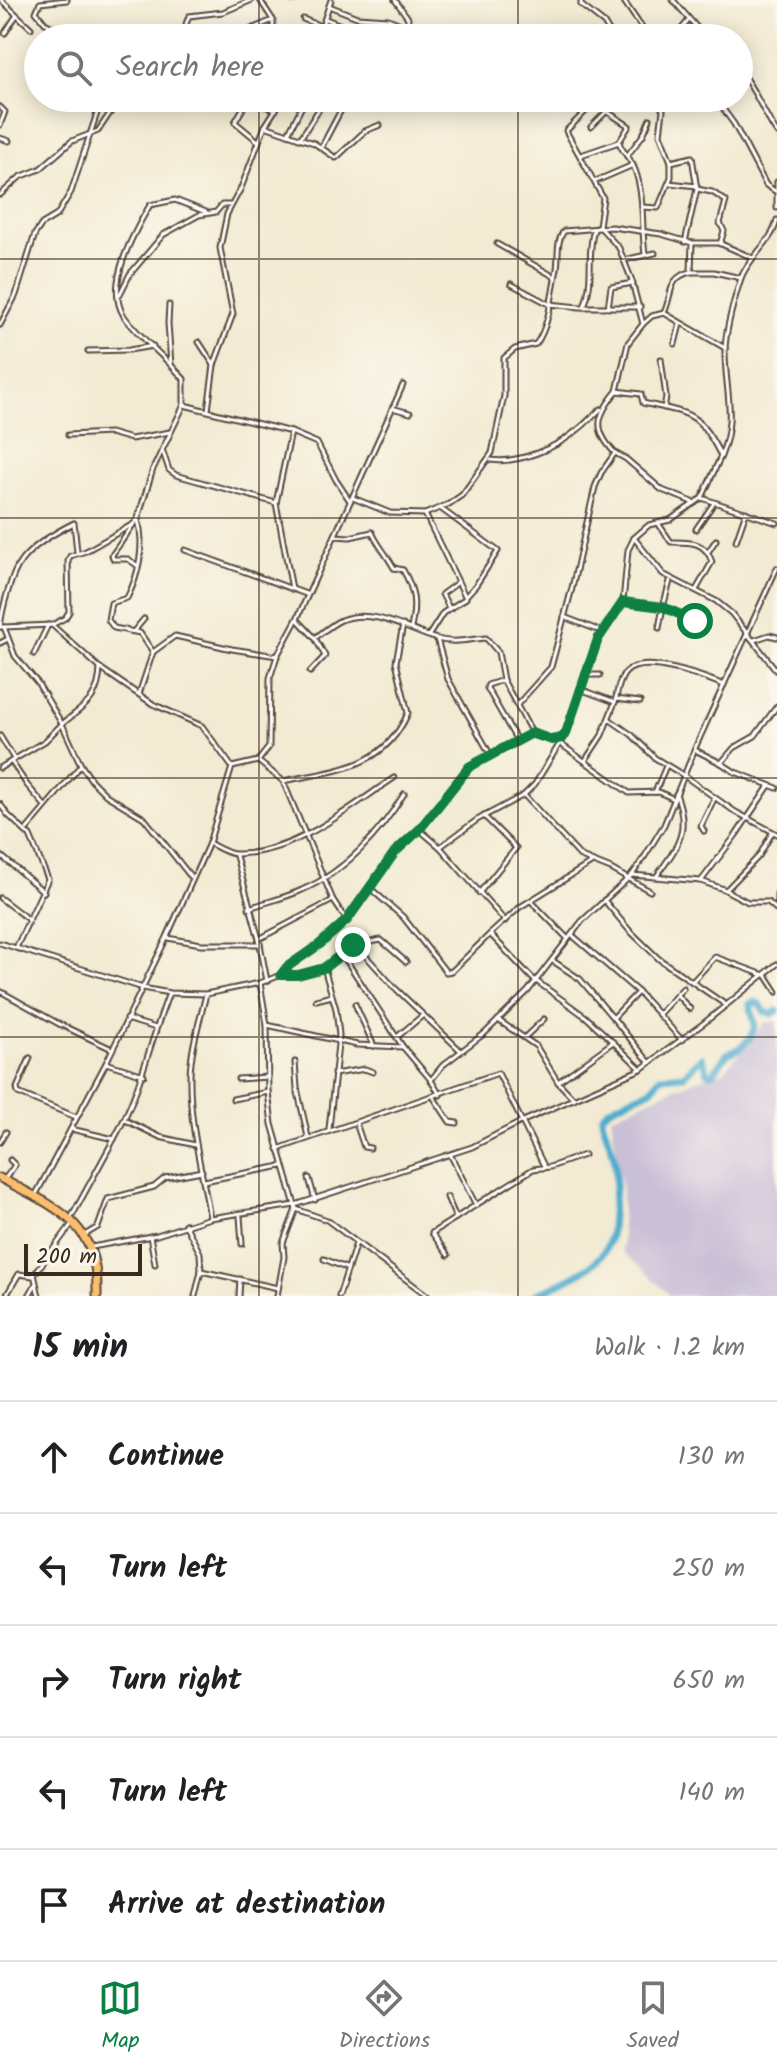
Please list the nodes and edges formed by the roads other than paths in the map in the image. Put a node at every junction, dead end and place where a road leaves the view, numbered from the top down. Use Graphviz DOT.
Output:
graph roads {
  1 [pos="1,0"];
  2 [pos="67,0"];
  3 [pos="252,0"];
  4 [pos="260,0"];
  5 [pos="331,0"];
  6 [pos="395,0"];
  7 [pos="581,0"];
  8 [pos="623,0"];
  9 [pos="673,0"];
  10 [pos="329,6"];
  11 [pos="16,16"];
  12 [pos="303,19"];
  13 [pos="326,19"];
  14 [pos="273,20"];
  15 [pos="689,20"];
  16 [pos="26,24"];
  17 [pos="47,24"];
  18 [pos="186,24"];
  19 [pos="262,24"];
  20 [pos="273,24"];
  21 [pos="316,24"];
  22 [pos="324,24"];
  23 [pos="338,24"];
  24 [pos="400,24"];
  25 [pos="408,24"];
  26 [pos="605,24"];
  27 [pos="639,24"];
  28 [pos="686,24"];
  29 [pos="693,24"];
  30 [pos="5,33"];
  31 [pos="753,89"];
  32 [pos="0,107"];
  33 [pos="98,112"];
  34 [pos="111,112"];
  35 [pos="241,112"];
  36 [pos="275,112"];
  37 [pos="299,112"];
  38 [pos="317,112"];
  39 [pos="340,112"];
  40 [pos="587,112"];
  41 [pos="606,112"];
  42 [pos="663,112"];
  43 [pos="725,112"];
  44 [pos="650,119"];
  45 [pos="0,125"];
  46 [pos="380,125"];
  47 [pos="265,126"];
  48 [pos="591,127"];
  49 [pos="777,133"];
  50 [pos="92,134"];
  51 [pos="287,135"];
  52 [pos="0,138"];
  53 [pos="300,139"];
  54 [pos="9,141"];
  55 [pos="258,141"];
  56 [pos="619,142"];
  57 [pos="321,148"];
  58 [pos="581,155"];
  59 [pos="627,156"];
  60 [pos="671,162"];
  61 [pos="633,165"];
  62 [pos="594,182"];
  63 [pos="777,182"];
  64 [pos="669,183"];
  65 [pos="697,188"];
  66 [pos="775,191"];
  67 [pos="0,195"];
  68 [pos="231,205"];
  69 [pos="642,207"];
  70 [pos="777,208"];
  71 [pos="206,212"];
  72 [pos="777,220"];
  73 [pos="597,227"];
  74 [pos="642,231"];
  75 [pos="685,242"];
  76 [pos="692,243"];
  77 [pos="497,244"];
  78 [pos="720,244"];
  79 [pos="655,253"];
  80 [pos="645,254"];
  81 [pos="753,258"];
  82 [pos="624,260"];
  83 [pos="691,272"];
  84 [pos="555,277"];
  85 [pos="741,278"];
  86 [pos="633,283"];
  87 [pos="511,284"];
  88 [pos="119,296"];
  89 [pos="549,304"];
  90 [pos="169,305"];
  91 [pos="584,307"];
  92 [pos="640,307"];
  93 [pos="608,308"];
  94 [pos="664,313"];
  95 [pos="643,324"];
  96 [pos="680,324"];
  97 [pos="0,325"];
  98 [pos="199,342"];
  99 [pos="675,344"];
  100 [pos="153,346"];
  101 [pos="725,348"];
  102 [pos="88,351"];
  103 [pos="661,359"];
  104 [pos="171,365"];
  105 [pos="214,365"];
  106 [pos="403,385"];
  107 [pos="617,391"];
  108 [pos="184,405"];
  109 [pos="604,407"];
  110 [pos="392,408"];
  111 [pos="664,408"];
  112 [pos="208,411"];
  113 [pos="410,413"];
  114 [pos="170,432"];
  115 [pos="291,432"];
  116 [pos="68,435"];
  117 [pos="162,451"];
  118 [pos="615,453"];
  119 [pos="721,456"];
  120 [pos="490,459"];
  121 [pos="702,498"];
  122 [pos="352,499"];
  123 [pos="276,503"];
  124 [pos="695,503"];
  125 [pos="714,503"];
  126 [pos="440,508"];
  127 [pos="746,512"];
  128 [pos="425,514"];
  129 [pos="138,518"];
  130 [pos="135,523"];
  131 [pos="658,523"];
  132 [pos="777,523"];
  133 [pos="696,529"];
  134 [pos="335,536"];
  135 [pos="634,538"];
  136 [pos="716,540"];
  137 [pos="736,541"];
  138 [pos="185,550"];
  139 [pos="77,552"];
  140 [pos="708,552"];
  141 [pos="138,566"];
  142 [pos="777,568"];
  143 [pos="671,579"];
  144 [pos="457,583"];
  145 [pos="292,589"];
  146 [pos="696,590"];
  147 [pos="306,594"];
  148 [pos="465,596"];
  149 [pos="623,602"];
  150 [pos="663,607"];
  151 [pos="449,608"];
  152 [pos="564,617"];
  153 [pos="144,619"];
  154 [pos="297,619"];
  155 [pos="695,621"];
  156 [pos="50,625"];
  157 [pos="403,625"];
  158 [pos="1,627"];
  159 [pos="411,628"];
  160 [pos="659,628"];
  161 [pos="134,631"];
  162 [pos="603,632"];
  163 [pos="748,633"];
  164 [pos="429,635"];
  165 [pos="777,637"];
  166 [pos="315,638"];
  167 [pos="8,639"];
  168 [pos="437,639"];
  169 [pos="754,640"];
  170 [pos="0,643"];
  171 [pos="153,652"];
  172 [pos="34,654"];
  173 [pos="277,656"];
  174 [pos="100,668"];
  175 [pos="777,671"];
  176 [pos="310,672"];
  177 [pos="585,675"];
  178 [pos="600,675"];
  179 [pos="503,680"];
  180 [pos="724,685"];
  181 [pos="579,689"];
  182 [pos="139,695"];
  183 [pos="615,700"];
  184 [pos="640,702"];
  185 [pos="517,705"];
  186 [pos="777,706"];
  187 [pos="775,712"];
  188 [pos="609,719"];
  189 [pos="62,724"];
  190 [pos="532,733"];
  191 [pos="0,736"];
  192 [pos="516,739"];
  193 [pos="559,741"];
  194 [pos="695,750"];
  195 [pos="490,754"];
  196 [pos="13,760"];
  197 [pos="258,761"];
  198 [pos="585,761"];
  199 [pos="721,763"];
  200 [pos="81,765"];
  201 [pos="666,765"];
  202 [pos="232,767"];
  203 [pos="0,768"];
  204 [pos="683,775"];
  205 [pos="394,778"];
  206 [pos="283,781"];
  207 [pos="769,786"];
  208 [pos="776,786"];
  209 [pos="655,792"];
  210 [pos="676,792"];
  211 [pos="404,794"];
  212 [pos="524,795"];
  213 [pos="714,798"];
  214 [pos="674,799"];
  215 [pos="0,804"];
  216 [pos="46,807"];
  217 [pos="483,816"];
  218 [pos="748,819"];
  219 [pos="419,830"];
  220 [pos="25,831"];
  221 [pos="704,831"];
  222 [pos="775,833"];
  223 [pos="305,836"];
  224 [pos="209,843"];
  225 [pos="440,847"];
  226 [pos="0,855"];
  227 [pos="235,855"];
  228 [pos="591,863"];
  229 [pos="192,877"];
  230 [pos="631,877"];
  231 [pos="656,877"];
  232 [pos="324,878"];
  233 [pos="701,881"];
  234 [pos="371,889"];
  235 [pos="726,890"];
  236 [pos="650,891"];
  237 [pos="44,892"];
  238 [pos="479,893"];
  239 [pos="777,894"];
  240 [pos="0,898"];
  241 [pos="333,900"];
  242 [pos="531,900"];
  243 [pos="604,900"];
  244 [pos="249,908"];
  245 [pos="777,910"];
  246 [pos="30,920"];
  247 [pos="347,920"];
  248 [pos="505,921"];
  249 [pos="490,934"];
  250 [pos="167,937"];
  251 [pos="570,937"];
  252 [pos="259,941"];
  253 [pos="0,943"];
  254 [pos="356,945"];
  255 [pos="16,948"];
  256 [pos="342,954"];
  257 [pos="552,960"];
  258 [pos="406,962"];
  259 [pos="777,964"];
  260 [pos="324,968"];
  261 [pos="765,974"];
  262 [pos="281,975"];
  263 [pos="536,980"];
  264 [pos="267,981"];
  265 [pos="692,982"];
  266 [pos="260,983"];
  267 [pos="143,988"];
  268 [pos="683,988"];
  269 [pos="0,991"];
  270 [pos="638,992"];
  271 [pos="777,992"];
  272 [pos="169,993"];
  273 [pos="206,994"];
  274 [pos="677,995"];
  275 [pos="332,996"];
  276 [pos="316,1000"];
  277 [pos="355,1004"];
  278 [pos="726,1005"];
  279 [pos="690,1009"];
  280 [pos="659,1014"];
  281 [pos="423,1016"];
  282 [pos="613,1018"];
  283 [pos="126,1019"];
  284 [pos="544,1019"];
  285 [pos="498,1020"];
  286 [pos="267,1025"];
  287 [pos="156,1028"];
  288 [pos="397,1037"];
  289 [pos="525,1037"];
  290 [pos="682,1040"];
  291 [pos="338,1042"];
  292 [pos="613,1042"];
  293 [pos="374,1046"];
  294 [pos="403,1047"];
  295 [pos="112,1049"];
  296 [pos="461,1051"];
  297 [pos="30,1058"];
  298 [pos="295,1062"];
  299 [pos="106,1063"];
  300 [pos="650,1063"];
  301 [pos="641,1069"];
  302 [pos="373,1072"];
  303 [pos="333,1074"];
  304 [pos="144,1075"];
  305 [pos="268,1077"];
  306 [pos="238,1079"];
  307 [pos="431,1080"];
  308 [pos="558,1082"];
  309 [pos="268,1092"];
  310 [pos="440,1095"];
  311 [pos="433,1097"];
  312 [pos="233,1099"];
  313 [pos="574,1099"];
  314 [pos="77,1117"];
  315 [pos="125,1120"];
  316 [pos="355,1122"];
  317 [pos="521,1122"];
  318 [pos="457,1123"];
  319 [pos="71,1129"];
  320 [pos="329,1129"];
  321 [pos="6,1132"];
  322 [pos="308,1137"];
  323 [pos="114,1139"];
  324 [pos="0,1142"];
  325 [pos="195,1145"];
  326 [pos="370,1148"];
  327 [pos="278,1149"];
  328 [pos="584,1155"];
  329 [pos="451,1156"];
  330 [pos="10,1160"];
  331 [pos="283,1166"];
  332 [pos="544,1166"];
  333 [pos="202,1171"];
  334 [pos="309,1178"];
  335 [pos="2,1179"];
  336 [pos="204,1181"];
  337 [pos="35,1196"];
  338 [pos="447,1197"];
  339 [pos="315,1200"];
  340 [pos="476,1205"];
  341 [pos="295,1207"];
  342 [pos="240,1214"];
  343 [pos="210,1218"];
  344 [pos="456,1218"];
  345 [pos="72,1220"];
  346 [pos="185,1224"];
  347 [pos="83,1236"];
  348 [pos="150,1236"];
  349 [pos="356,1243"];
  350 [pos="242,1244"];
  351 [pos="89,1248"];
  352 [pos="448,1255"];
  353 [pos="324,1259"];
  354 [pos="155,1264"];
  355 [pos="348,1269"];
  356 [pos="201,1271"];
  357 [pos="34,1274"];
  358 [pos="240,1279"];
  359 [pos="35,1285"];
  360 [pos="278,1288"];
  361 [pos="6,1296"];
  362 [pos="29,1296"];
  363 [pos="39,1296"];
  364 [pos="97,1296"];
  365 [pos="195,1296"];
  366 [pos="239,1296"];
  367 [pos="277,1296"];
  368 [pos="339,1296"];
  369 [pos="428,1296"];
  1 -- 11 [label="street"];
  2 -- 17 [label="street"];
  3 -- 18 [label="street"];
  4 -- 14 [label="street"];
  5 -- 10 [label="street"];
  6 -- 25 [label="street"];
  7 -- 26 [label="street"];
  8 -- 27 [label="street"];
  9 -- 15 [label="street"];
  10 -- 13 [label="street"];
  10 -- 24 [label="street"];
  11 -- 16 [label="street"];
  11 -- 30 [label="street"];
  12 -- 21 [label="street"];
  13 -- 22 [label="street"];
  13 -- 23 [label="street"];
  14 -- 19 [label="street"];
  14 -- 20 [label="street"];
  15 -- 28 [label="street"];
  15 -- 29 [label="street"];
  31 -- 49 [label="street"];
  32 -- 45 [label="street"];
  33 -- 50 [label="street"];
  34 -- 50 [label="street"];
  35 -- 55 [label="street"];
  36 -- 47 [label="street"];
  37 -- 51 [label="street"];
  38 -- 53 [label="street"];
  39 -- 57 [label="street"];
  40 -- 58 [label="street"];
  41 -- 48 [label="street"];
  41 -- 56 [label="street"];
  42 -- 60 [label="street"];
  43 -- 66 [label="street"];
  44 -- 59 [label="street"];
  46 -- 57 [label="street"];
  47 -- 51 [label="street"];
  47 -- 55 [label="street"];
  50 -- 67 [label="street"];
  50 -- 97 [label="street"];
  51 -- 53 [label="street"];
  52 -- 54 [label="street"];
  53 -- 57 [label="street"];
  55 -- 68 [label="street"];
  56 -- 58 [label="street"];
  56 -- 59 [label="street"];
  58 -- 62 [label="street"];
  59 -- 61 [label="street"];
  60 -- 64 [label="street"];
  60 -- 65 [label="street"];
  61 -- 62 [label="street"];
  61 -- 69 [label="street"];
  62 -- 73 [label="street"];
  63 -- 66 [label="street"];
  64 -- 65 [label="street"];
  64 -- 69 [label="street"];
  65 -- 75 [label="street"];
  65 -- 78 [label="street"];
  66 -- 70 [label="street"];
  68 -- 71 [label="street"];
  68 -- 105 [label="street"];
  69 -- 74 [label="street"];
  71 -- 88 [label="street"];
  71 -- 88 [label="street"];
  72 -- 81 [label="street"];
  73 -- 74 [label="street"];
  73 -- 82 [label="street"];
  73 -- 84 [label="street"];
  73 -- 91 [label="street"];
  74 -- 75 [label="street"];
  74 -- 80 [label="street"];
  75 -- 76 [label="street"];
  76 -- 78 [label="street"];
  76 -- 83 [label="street"];
  77 -- 84 [label="street"];
  78 -- 81 [label="street"];
  79 -- 80 [label="street"];
  80 -- 82 [label="street"];
  81 -- 85 [label="street"];
  82 -- 86 [label="street"];
  83 -- 85 [label="street"];
  83 -- 94 [label="street"];
  84 -- 89 [label="street"];
  85 -- 101 [label="street"];
  86 -- 92 [label="street"];
  86 -- 93 [label="street"];
  87 -- 89 [label="street"];
  88 -- 100 [label="street"];
  89 -- 91 [label="street"];
  89 -- 120 [label="street"];
  90 -- 104 [label="street"];
  91 -- 93 [label="street"];
  92 -- 93 [label="street"];
  92 -- 95 [label="street"];
  94 -- 95 [label="street"];
  94 -- 96 [label="street"];
  95 -- 107 [label="street"];
  96 -- 99 [label="street"];
  96 -- 101 [label="street"];
  98 -- 105 [label="street"];
  100 -- 102 [label="street"];
  100 -- 104 [label="street"];
  101 -- 119 [label="street"];
  103 -- 111 [label="street"];
  104 -- 108 [label="street"];
  105 -- 112 [label="street"];
  106 -- 110 [label="street"];
  107 -- 109 [label="street"];
  107 -- 111 [label="street"];
  108 -- 112 [label="street"];
  108 -- 114 [label="street"];
  109 -- 118 [label="street"];
  109 -- 120 [label="street"];
  110 -- 113 [label="street"];
  110 -- 122 [label="street"];
  111 -- 119 [label="street"];
  112 -- 115 [label="street"];
  114 -- 116 [label="street"];
  114 -- 117 [label="street"];
  115 -- 122 [label="street"];
  115 -- 123 [label="street"];
  117 -- 123 [label="street"];
  117 -- 129 [label="street"];
  118 -- 124 [label="street"];
  118 -- 152 [label="street"];
  119 -- 121 [label="street"];
  120 -- 126 [label="street"];
  121 -- 124 [label="street"];
  121 -- 125 [label="street"];
  122 -- 128 [label="street"];
  122 -- 134 [label="street"];
  123 -- 145 [label="street"];
  124 -- 131 [label="street"];
  125 -- 127 [label="street"];
  125 -- 133 [label="street"];
  126 -- 128 [label="street"];
  126 -- 148 [label="street"];
  127 -- 132 [label="street"];
  127 -- 137 [label="street"];
  128 -- 144 [label="street"];
  129 -- 130 [label="street"];
  129 -- 141 [label="street"];
  130 -- 139 [label="street"];
  130 -- 141 [label="street"];
  131 -- 135 [label="street"];
  131 -- 140 [label="street"];
  134 -- 147 [label="street"];
  134 -- 159 [label="street"];
  135 -- 143 [label="street"];
  135 -- 149 [label="street"];
  136 -- 140 [label="street"];
  138 -- 145 [label="street"];
  139 -- 156 [label="street"];
  139 -- 158 [label="street"];
  140 -- 146 [label="street"];
  141 -- 161 [label="street"];
  142 -- 163 [label="street"];
  143 -- 146 [label="street"];
  143 -- 150 [label="street"];
  144 -- 148 [label="street"];
  144 -- 151 [label="street"];
  145 -- 147 [label="street"];
  146 -- 163 [label="street"];
  147 -- 154 [label="street"];
  148 -- 151 [label="street"];
  149 -- 150 [label="street"];
  149 -- 162 [label="street"];
  150 -- 155 [label="street"];
  150 -- 160 [label="street"];
  151 -- 164 [label="street"];
  152 -- 162 [label="street"];
  152 -- 185 [label="street"];
  153 -- 161 [label="street"];
  154 -- 166 [label="street"];
  154 -- 173 [label="street"];
  156 -- 158 [label="street"];
  156 -- 172 [label="street"];
  156 -- 174 [label="street"];
  157 -- 159 [label="street"];
  157 -- 166 [label="street"];
  157 -- 206 [label="street"];
  158 -- 167 [label="street"];
  159 -- 164 [label="street"];
  161 -- 171 [label="street"];
  162 -- 177 [label="street"];
  163 -- 169 [label="street"];
  163 -- 180 [label="street"];
  164 -- 168 [label="street"];
  165 -- 169 [label="street"];
  166 -- 176 [label="street"];
  167 -- 170 [label="street"];
  167 -- 189 [label="street"];
  168 -- 179 [label="street"];
  168 -- 195 [label="street"];
  169 -- 175 [label="street"];
  171 -- 173 [label="street"];
  171 -- 182 [label="street"];
  173 -- 197 [label="street"];
  174 -- 182 [label="street"];
  174 -- 189 [label="street"];
  177 -- 178 [label="street"];
  177 -- 181 [label="street"];
  179 -- 185 [label="street"];
  179 -- 192 [label="street"];
  180 -- 183 [label="street"];
  180 -- 194 [label="street"];
  181 -- 183 [label="street"];
  181 -- 193 [label="street"];
  182 -- 202 [label="street"];
  183 -- 184 [label="street"];
  183 -- 188 [label="street"];
  185 -- 190 [label="street"];
  186 -- 187 [label="street"];
  187 -- 199 [label="street"];
  188 -- 198 [label="street"];
  188 -- 201 [label="street"];
  189 -- 196 [label="street"];
  189 -- 200 [label="street"];
  190 -- 192 [label="street"];
  190 -- 193 [label="street"];
  191 -- 196 [label="street"];
  192 -- 195 [label="street"];
  193 -- 198 [label="street"];
  193 -- 212 [label="street"];
  194 -- 199 [label="street"];
  194 -- 204 [label="street"];
  195 -- 219 [label="street"];
  196 -- 203 [label="street"];
  196 -- 216 [label="street"];
  197 -- 202 [label="street"];
  197 -- 206 [label="street"];
  198 -- 209 [label="street"];
  199 -- 207 [label="street"];
  200 -- 216 [label="street"];
  200 -- 229 [label="street"];
  201 -- 204 [label="street"];
  201 -- 209 [label="street"];
  202 -- 224 [label="street"];
  204 -- 210 [label="street"];
  204 -- 213 [label="street"];
  205 -- 223 [label="street"];
  206 -- 223 [label="street"];
  207 -- 208 [label="street"];
  207 -- 218 [label="street"];
  209 -- 214 [label="street"];
  210 -- 214 [label="street"];
  210 -- 231 [label="street"];
  211 -- 232 [label="street"];
  212 -- 217 [label="street"];
  212 -- 228 [label="street"];
  213 -- 218 [label="street"];
  213 -- 221 [label="street"];
  214 -- 230 [label="street"];
  215 -- 220 [label="street"];
  216 -- 220 [label="street"];
  217 -- 225 [label="street"];
  217 -- 238 [label="street"];
  218 -- 222 [label="street"];
  218 -- 233 [label="street"];
  219 -- 225 [label="street"];
  219 -- 234 [label="street"];
  220 -- 237 [label="street"];
  222 -- 235 [label="street"];
  223 -- 227 [label="street"];
  223 -- 232 [label="street"];
  224 -- 227 [label="street"];
  224 -- 229 [label="street"];
  225 -- 238 [label="street"];
  226 -- 237 [label="street"];
  227 -- 244 [label="street"];
  228 -- 230 [label="street"];
  228 -- 242 [label="street"];
  229 -- 250 [label="street"];
  230 -- 231 [label="street"];
  230 -- 236 [label="street"];
  230 -- 243 [label="street"];
  231 -- 233 [label="street"];
  232 -- 241 [label="street"];
  232 -- 244 [label="street"];
  233 -- 235 [label="street"];
  234 -- 247 [label="street"];
  234 -- 249 [label="street"];
  235 -- 245 [label="street"];
  237 -- 246 [label="street"];
  238 -- 248 [label="street"];
  239 -- 245 [label="street"];
  240 -- 246 [label="street"];
  241 -- 247 [label="street"];
  241 -- 252 [label="street"];
  242 -- 248 [label="street"];
  242 -- 251 [label="street"];
  243 -- 251 [label="street"];
  243 -- 265 [label="street"];
  244 -- 252 [label="street"];
  246 -- 255 [label="street"];
  247 -- 262 [label="street"];
  248 -- 249 [label="street"];
  249 -- 263 [label="street"];
  250 -- 252 [label="street"];
  250 -- 267 [label="street"];
  251 -- 257 [label="street"];
  251 -- 270 [label="street"];
  252 -- 264 [label="street"];
  253 -- 255 [label="street"];
  254 -- 256 [label="street"];
  254 -- 258 [label="street"];
  254 -- 281 [label="street"];
  255 -- 267 [label="street"];
  256 -- 260 [label="street"];
  256 -- 288 [label="street"];
  257 -- 263 [label="street"];
  257 -- 282 [label="street"];
  259 -- 261 [label="street"];
  260 -- 262 [label="street"];
  260 -- 275 [label="street"];
  261 -- 265 [label="street"];
  261 -- 271 [label="street"];
  261 -- 278 [label="street"];
  262 -- 264 [label="street"];
  263 -- 285 [label="street"];
  263 -- 292 [label="street"];
  264 -- 266 [label="street"];
  265 -- 278 [label="street"];
  266 -- 273 [label="street"];
  266 -- 286 [label="street"];
  267 -- 272 [label="street"];
  267 -- 283 [label="street"];
  268 -- 274 [label="street"];
  269 -- 295 [label="street"];
  270 -- 280 [label="street"];
  270 -- 282 [label="street"];
  272 -- 273 [label="street"];
  272 -- 287 [label="street"];
  273 -- 325 [label="street"];
  274 -- 279 [label="street"];
  274 -- 280 [label="street"];
  275 -- 276 [label="street"];
  275 -- 291 [label="street"];
  277 -- 293 [label="street"];
  278 -- 290 [label="street"];
  280 -- 290 [label="street"];
  281 -- 288 [label="street"];
  281 -- 296 [label="street"];
  282 -- 300 [label="street"];
  283 -- 287 [label="street"];
  283 -- 295 [label="street"];
  284 -- 289 [label="street"];
  285 -- 289 [label="street"];
  285 -- 296 [label="street"];
  286 -- 291 [label="street"];
  286 -- 305 [label="street"];
  287 -- 304 [label="street"];
  288 -- 294 [label="street"];
  289 -- 308 [label="street"];
  290 -- 300 [label="street"];
  291 -- 293 [label="street"];
  291 -- 303 [label="street"];
  292 -- 301 [label="street"];
  292 -- 308 [label="street"];
  293 -- 294 [label="street"];
  294 -- 307 [label="street"];
  295 -- 299 [label="street"];
  296 -- 307 [label="street"];
  297 -- 314 [label="street"];
  298 -- 322 [label="street"];
  299 -- 304 [label="street"];
  299 -- 314 [label="street"];
  300 -- 301 [label="street"];
  301 -- 313 [label="street"];
  302 -- 303 [label="street"];
  303 -- 320 [label="street"];
  304 -- 315 [label="street"];
  305 -- 306 [label="street"];
  305 -- 309 [label="street"];
  307 -- 310 [label="street"];
  308 -- 313 [label="street"];
  309 -- 312 [label="street"];
  309 -- 327 [label="street"];
  310 -- 311 [label="street"];
  310 -- 317 [label="street"];
  311 -- 316 [label="street"];
  311 -- 318 [label="street"];
  313 -- 317 [label="street"];
  314 -- 319 [label="street"];
  315 -- 323 [label="street"];
  315 -- 325 [label="street"];
  316 -- 320 [label="street"];
  316 -- 326 [label="street"];
  317 -- 329 [label="street"];
  317 -- 332 [label="street"];
  319 -- 323 [label="street"];
  319 -- 337 [label="street"];
  320 -- 322 [label="street"];
  321 -- 324 [label="street"];
  322 -- 327 [label="street"];
  323 -- 345 [label="street"];
  325 -- 333 [label="street"];
  327 -- 331 [label="street"];
  328 -- 332 [label="street"];
  329 -- 339 [label="street"];
  329 -- 340 [label="street"];
  330 -- 335 [label="street"];
  331 -- 336 [label="street"];
  331 -- 341 [label="street"];
  332 -- 340 [label="street"];
  333 -- 336 [label="street"];
  333 -- 347 [label="street"];
  334 -- 339 [label="street"];
  335 -- 337 [label="highway"];
  336 -- 343 [label="street"];
  337 -- 345 [label="highway"];
  338 -- 344 [label="street"];
  339 -- 341 [label="street"];
  340 -- 344 [label="street"];
  341 -- 342 [label="street"];
  341 -- 349 [label="street"];
  341 -- 360 [label="street"];
  342 -- 343 [label="street"];
  342 -- 350 [label="street"];
  343 -- 346 [label="street"];
  344 -- 352 [label="street"];
  345 -- 347 [label="highway"];
  345 -- 357 [label="street"];
  346 -- 348 [label="street"];
  346 -- 356 [label="street"];
  347 -- 351 [label="highway"];
  348 -- 351 [label="street"];
  348 -- 354 [label="street"];
  349 -- 355 [label="street"];
  349 -- 369 [label="street"];
  351 -- 364 [label="highway"];
  353 -- 355 [label="street"];
  355 -- 368 [label="street"];
  356 -- 358 [label="street"];
  356 -- 365 [label="street"];
  357 -- 359 [label="street"];
  357 -- 361 [label="street"];
  358 -- 360 [label="street"];
  358 -- 366 [label="street"];
  359 -- 362 [label="street"];
  359 -- 363 [label="street"];
  360 -- 367 [label="street"];
}
